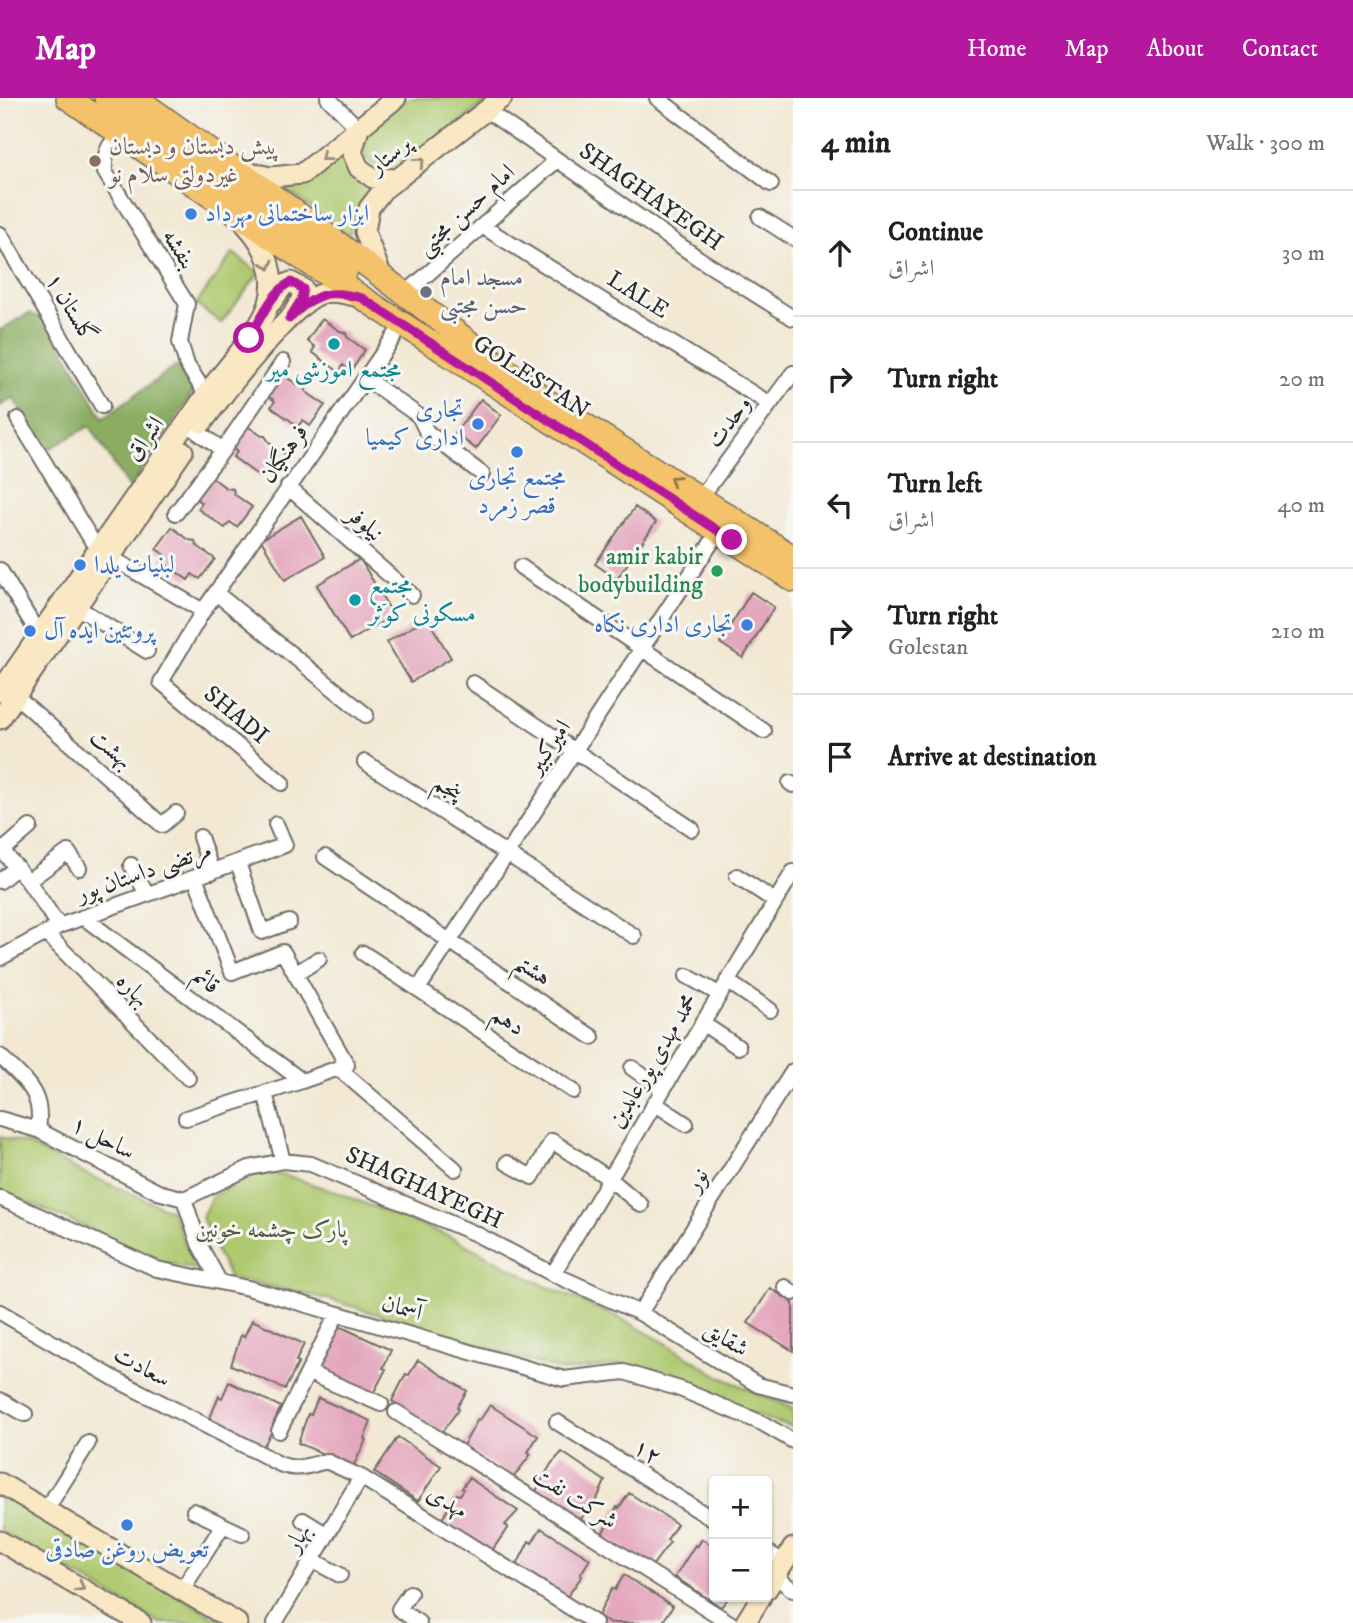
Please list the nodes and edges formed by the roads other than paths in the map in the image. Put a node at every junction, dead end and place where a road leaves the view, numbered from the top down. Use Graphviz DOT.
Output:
graph roads {
  1 [pos="68,98"];
  2 [pos="106,98"];
  3 [pos="136,98"];
  4 [pos="328,98"];
  5 [pos="396,98"];
  6 [pos="502,98"];
  7 [pos="657,98"];
  8 [pos="486,110"];
  9 [pos="359,129"];
  10 [pos="120,134"];
  11 [pos="557,160"];
  12 [pos="237,169"];
  13 [pos="398,179"];
  14 [pos="771,184"];
  15 [pos="230,209"];
  16 [pos="760,217"];
  17 [pos="482,226"];
  18 [pos="0,234"];
  19 [pos="793,239"];
  20 [pos="382,277"];
  21 [pos="405,294"];
  22 [pos="362,298"];
  23 [pos="269,306"];
  24 [pos="793,318"];
  25 [pos="289,319"];
  26 [pos="403,324"];
  27 [pos="283,362"];
  28 [pos="793,373"];
  29 [pos="365,378"];
  30 [pos="206,394"];
  31 [pos="548,401"];
  32 [pos="770,404"];
  33 [pos="102,406"];
  34 [pos="18,419"];
  35 [pos="196,432"];
  36 [pos="223,450"];
  37 [pos="482,474"];
  38 [pos="288,488"];
  39 [pos="701,497"];
  40 [pos="176,513"];
  41 [pos="719,531"];
  42 [pos="104,553"];
  43 [pos="793,557"];
  44 [pos="521,567"];
  45 [pos="0,570"];
  46 [pos="793,580"];
  47 [pos="216,593"];
  48 [pos="412,595"];
  49 [pos="75,606"];
  50 [pos="203,611"];
  51 [pos="39,635"];
  52 [pos="641,649"];
  53 [pos="147,651"];
  54 [pos="161,682"];
  55 [pos="473,682"];
  56 [pos="8,694"];
  57 [pos="366,715"];
  58 [pos="0,719"];
  59 [pos="764,731"];
  60 [pos="575,749"];
  61 [pos="365,762"];
  62 [pos="282,783"];
  63 [pos="176,813"];
  64 [pos="276,824"];
  65 [pos="30,827"];
  66 [pos="692,829"];
  67 [pos="200,837"];
  68 [pos="1,849"];
  69 [pos="505,853"];
  70 [pos="325,857"];
  71 [pos="238,863"];
  72 [pos="131,865"];
  73 [pos="17,867"];
  74 [pos="79,868"];
  75 [pos="212,872"];
  76 [pos="793,872"];
  77 [pos="737,876"];
  78 [pos="195,877"];
  79 [pos="0,881"];
  80 [pos="28,881"];
  81 [pos="147,894"];
  82 [pos="784,894"];
  83 [pos="83,917"];
  84 [pos="289,922"];
  85 [pos="53,930"];
  86 [pos="634,936"];
  87 [pos="449,941"];
  88 [pos="363,953"];
  89 [pos="0,958"];
  90 [pos="319,959"];
  91 [pos="295,974"];
  92 [pos="687,976"];
  93 [pos="727,981"];
  94 [pos="418,989"];
  95 [pos="719,994"];
  96 [pos="770,1010"];
  97 [pos="702,1023"];
  98 [pos="592,1037"];
  99 [pos="738,1047"];
  100 [pos="0,1056"];
  101 [pos="338,1068"];
  102 [pos="632,1068"];
  103 [pos="793,1071"];
  104 [pos="188,1078"];
  105 [pos="302,1081"];
  106 [pos="662,1089"];
  107 [pos="573,1091"];
  108 [pos="265,1093"];
  109 [pos="654,1103"];
  110 [pos="186,1118"];
  111 [pos="0,1119"];
  112 [pos="686,1124"];
  113 [pos="38,1130"];
  114 [pos="284,1161"];
  115 [pos="507,1163"];
  116 [pos="456,1169"];
  117 [pos="610,1179"];
  118 [pos="0,1198"];
  119 [pos="184,1199"];
  120 [pos="641,1205"];
  121 [pos="553,1274"];
  122 [pos="219,1281"];
  123 [pos="0,1312"];
  124 [pos="640,1313"];
  125 [pos="337,1314"];
  126 [pos="309,1373"];
  127 [pos="793,1394"];
  128 [pos="0,1400"];
  129 [pos="381,1404"];
  130 [pos="396,1412"];
  131 [pos="25,1414"];
  132 [pos="557,1422"];
  133 [pos="279,1431"];
  134 [pos="793,1441"];
  135 [pos="88,1443"];
  136 [pos="265,1457"];
  137 [pos="361,1477"];
  138 [pos="0,1483"];
  139 [pos="46,1510"];
  140 [pos="194,1511"];
  141 [pos="709,1517"];
  142 [pos="303,1520"];
  143 [pos="223,1525"];
  144 [pos="242,1534"];
  145 [pos="327,1535"];
  146 [pos="0,1541"];
  147 [pos="312,1560"];
  148 [pos="777,1565"];
  149 [pos="340,1575"];
  150 [pos="182,1590"];
  151 [pos="793,1590"];
  152 [pos="410,1593"];
  153 [pos="758,1602"];
  154 [pos="141,1623"];
  155 [pos="237,1623"];
  156 [pos="275,1623"];
  157 [pos="419,1623"];
  158 [pos="596,1623"];
  159 [pos="730,1623"];
  160 [pos="745,1623"];
  1 -- 10 [label="main road, GOLESTAN"];
  2 -- 31 [label="main road, GOLESTAN"];
  3 -- 12 [label="main road"];
  4 -- 9 [label="street"];
  5 -- 9 [label="main road, پرستار"];
  6 -- 8 [label="main road, پرستار"];
  7 -- 14 [label="street"];
  8 -- 11 [label="street, SHAGHAYEGH"];
  13 -- 8 [label="main road, پرستار, one-way"];
  9 -- 12 [label="main road, پرستار, one-way"];
  9 -- 13 [label="main road"];
  10 -- 15 [label="main road, GOLESTAN"];
  10 -- 30 [label="street, بنفشه"];
  11 -- 17 [label="street, امام حسن مجتبی"];
  11 -- 24 [label="street, SHAGHAYEGH"];
  12 -- 20 [label="main road"];
  13 -- 20 [label="main road, پرستار"];
  15 -- 22 [label="main road, GOLESTAN"];
  15 -- 23 [label="main road, اشراق, one-way"];
  16 -- 19 [label="street"];
  17 -- 21 [label="street, امام حسن مجتبی"];
  17 -- 32 [label="street, LALE"];
  18 -- 33 [label="street, گلستان ۱"];
  20 -- 21 [label="main road"];
  21 -- 31 [label="main road"];
  22 -- 25 [label="main road, اشراق"];
  22 -- 26 [label="main road, GOLESTAN"];
  23 -- 25 [label="main road"];
  23 -- 30 [label="main road, اشراق"];
  25 -- 35 [label="main road, اشراق"];
  26 -- 29 [label="street, فرهنگیان"];
  26 -- 41 [label="main road, GOLESTAN"];
  27 -- 36 [label="street"];
  28 -- 32 [label="street, وحدت"];
  29 -- 37 [label="street"];
  29 -- 38 [label="street, فرهنگیان"];
  30 -- 42 [label="main road, اشراق"];
  39 -- 31 [label="main road, GOLESTAN, one-way"];
  32 -- 39 [label="street, وحدت"];
  34 -- 42 [label="street"];
  35 -- 36 [label="street"];
  35 -- 42 [label="main road, اشراق"];
  36 -- 40 [label="street"];
  38 -- 47 [label="street, فرهنگیان"];
  38 -- 48 [label="street, نیلوفر"];
  39 -- 43 [label="main road, GOLESTAN"];
  41 -- 46 [label="main road, GOLESTAN"];
  41 -- 52 [label="street, امیرکبیر"];
  42 -- 49 [label="main road, اشراق"];
  42 -- 50 [label="street"];
  42 -- 51 [label="main road, اشراق"];
  44 -- 52 [label="street"];
  45 -- 51 [label="street"];
  47 -- 50 [label="street, فرهنگیان"];
  47 -- 57 [label="street"];
  49 -- 53 [label="street"];
  49 -- 56 [label="main road, اشراق"];
  50 -- 54 [label="street, فرهنگیان"];
  51 -- 56 [label="main road, اشراق"];
  52 -- 59 [label="street"];
  52 -- 60 [label="street, امیرکبیر"];
  54 -- 62 [label="street, SHADI"];
  55 -- 60 [label="street"];
  56 -- 58 [label="main road, اشراق"];
  56 -- 63 [label="street, بهشت"];
  60 -- 66 [label="street"];
  60 -- 69 [label="street, امیرکبیر"];
  61 -- 69 [label="street, پنجم"];
  64 -- 71 [label="street, مرتضی داستان پور"];
  65 -- 68 [label="street"];
  67 -- 75 [label="street"];
  68 -- 73 [label="street, بهاره"];
  69 -- 86 [label="street, پنجم"];
  69 -- 87 [label="street, امیرکبیر"];
  70 -- 87 [label="street, هشتم"];
  71 -- 75 [label="street, مرتضی داستان پور"];
  71 -- 84 [label="street"];
  72 -- 81 [label="street"];
  73 -- 79 [label="street"];
  73 -- 80 [label="street, بهاره"];
  74 -- 80 [label="street"];
  75 -- 78 [label="street, مرتضی داستان پور"];
  76 -- 82 [label="street, محمد مهدی پورعابدین"];
  77 -- 82 [label="street"];
  78 -- 81 [label="street, مرتضی داستان پور"];
  78 -- 91 [label="street"];
  80 -- 85 [label="street, بهاره"];
  81 -- 83 [label="street, مرتضی داستان پور"];
  82 -- 93 [label="street, محمد مهدی پورعابدین"];
  83 -- 85 [label="street, مرتضی داستان پور"];
  83 -- 105 [label="street, قائم"];
  85 -- 89 [label="street, مرتضی داستان پور"];
  85 -- 104 [label="street, بهاره"];
  87 -- 94 [label="street, امیرکبیر"];
  87 -- 98 [label="street, هشتم"];
  88 -- 94 [label="street, دهم"];
  90 -- 91 [label="street"];
  91 -- 101 [label="street"];
  92 -- 95 [label="street"];
  93 -- 95 [label="street, محمد مهدی پورعابدین"];
  93 -- 96 [label="street"];
  94 -- 107 [label="street, دهم"];
  95 -- 97 [label="street, محمد مهدی پورعابدین"];
  97 -- 99 [label="street"];
  97 -- 106 [label="street, محمد مهدی پورعابدین"];
  100 -- 113 [label="street"];
  101 -- 105 [label="street"];
  101 -- 116 [label="street"];
  102 -- 106 [label="street"];
  103 -- 124 [label="street, نور"];
  105 -- 108 [label="street"];
  106 -- 109 [label="street, محمد مهدی پورعابدین"];
  108 -- 110 [label="street"];
  108 -- 114 [label="street"];
  109 -- 112 [label="street"];
  109 -- 117 [label="street, محمد مهدی پورعابدین"];
  111 -- 113 [label="street, ساحل ۱"];
  113 -- 119 [label="street, ساحل ۱"];
  114 -- 119 [label="street, SHAGHAYEGH"];
  114 -- 121 [label="street, SHAGHAYEGH"];
  115 -- 117 [label="street"];
  117 -- 120 [label="street"];
  117 -- 121 [label="street, محمد مهدی پورعابدین"];
  118 -- 122 [label="street, آسمان"];
  119 -- 122 [label="street"];
  121 -- 124 [label="street, SHAGHAYEGH"];
  122 -- 125 [label="street, آسمان"];
  123 -- 136 [label="street, سعادت"];
  124 -- 127 [label="street, شقایق"];
  125 -- 126 [label="street"];
  125 -- 134 [label="street, آسمان"];
  126 -- 129 [label="street"];
  126 -- 133 [label="street"];
  128 -- 131 [label="street"];
  130 -- 159 [label="street, شرکت نفت"];
  132 -- 141 [label="street, ۱۲"];
  135 -- 139 [label="street"];
  136 -- 137 [label="street, مهدی"];
  137 -- 145 [label="street, بهار"];
  137 -- 158 [label="street, مهدی"];
  138 -- 139 [label="main road"];
  139 -- 150 [label="main road"];
  140 -- 143 [label="street"];
  142 -- 145 [label="street"];
  143 -- 144 [label="street"];
  143 -- 150 [label="street"];
  145 -- 147 [label="street, بهار"];
  146 -- 154 [label="main road, one-way"];
  147 -- 149 [label="street"];
  147 -- 156 [label="street, بهار"];
  148 -- 151 [label="street"];
  150 -- 155 [label="main road"];
  152 -- 157 [label="street"];
  153 -- 160 [label="main road"];
}
